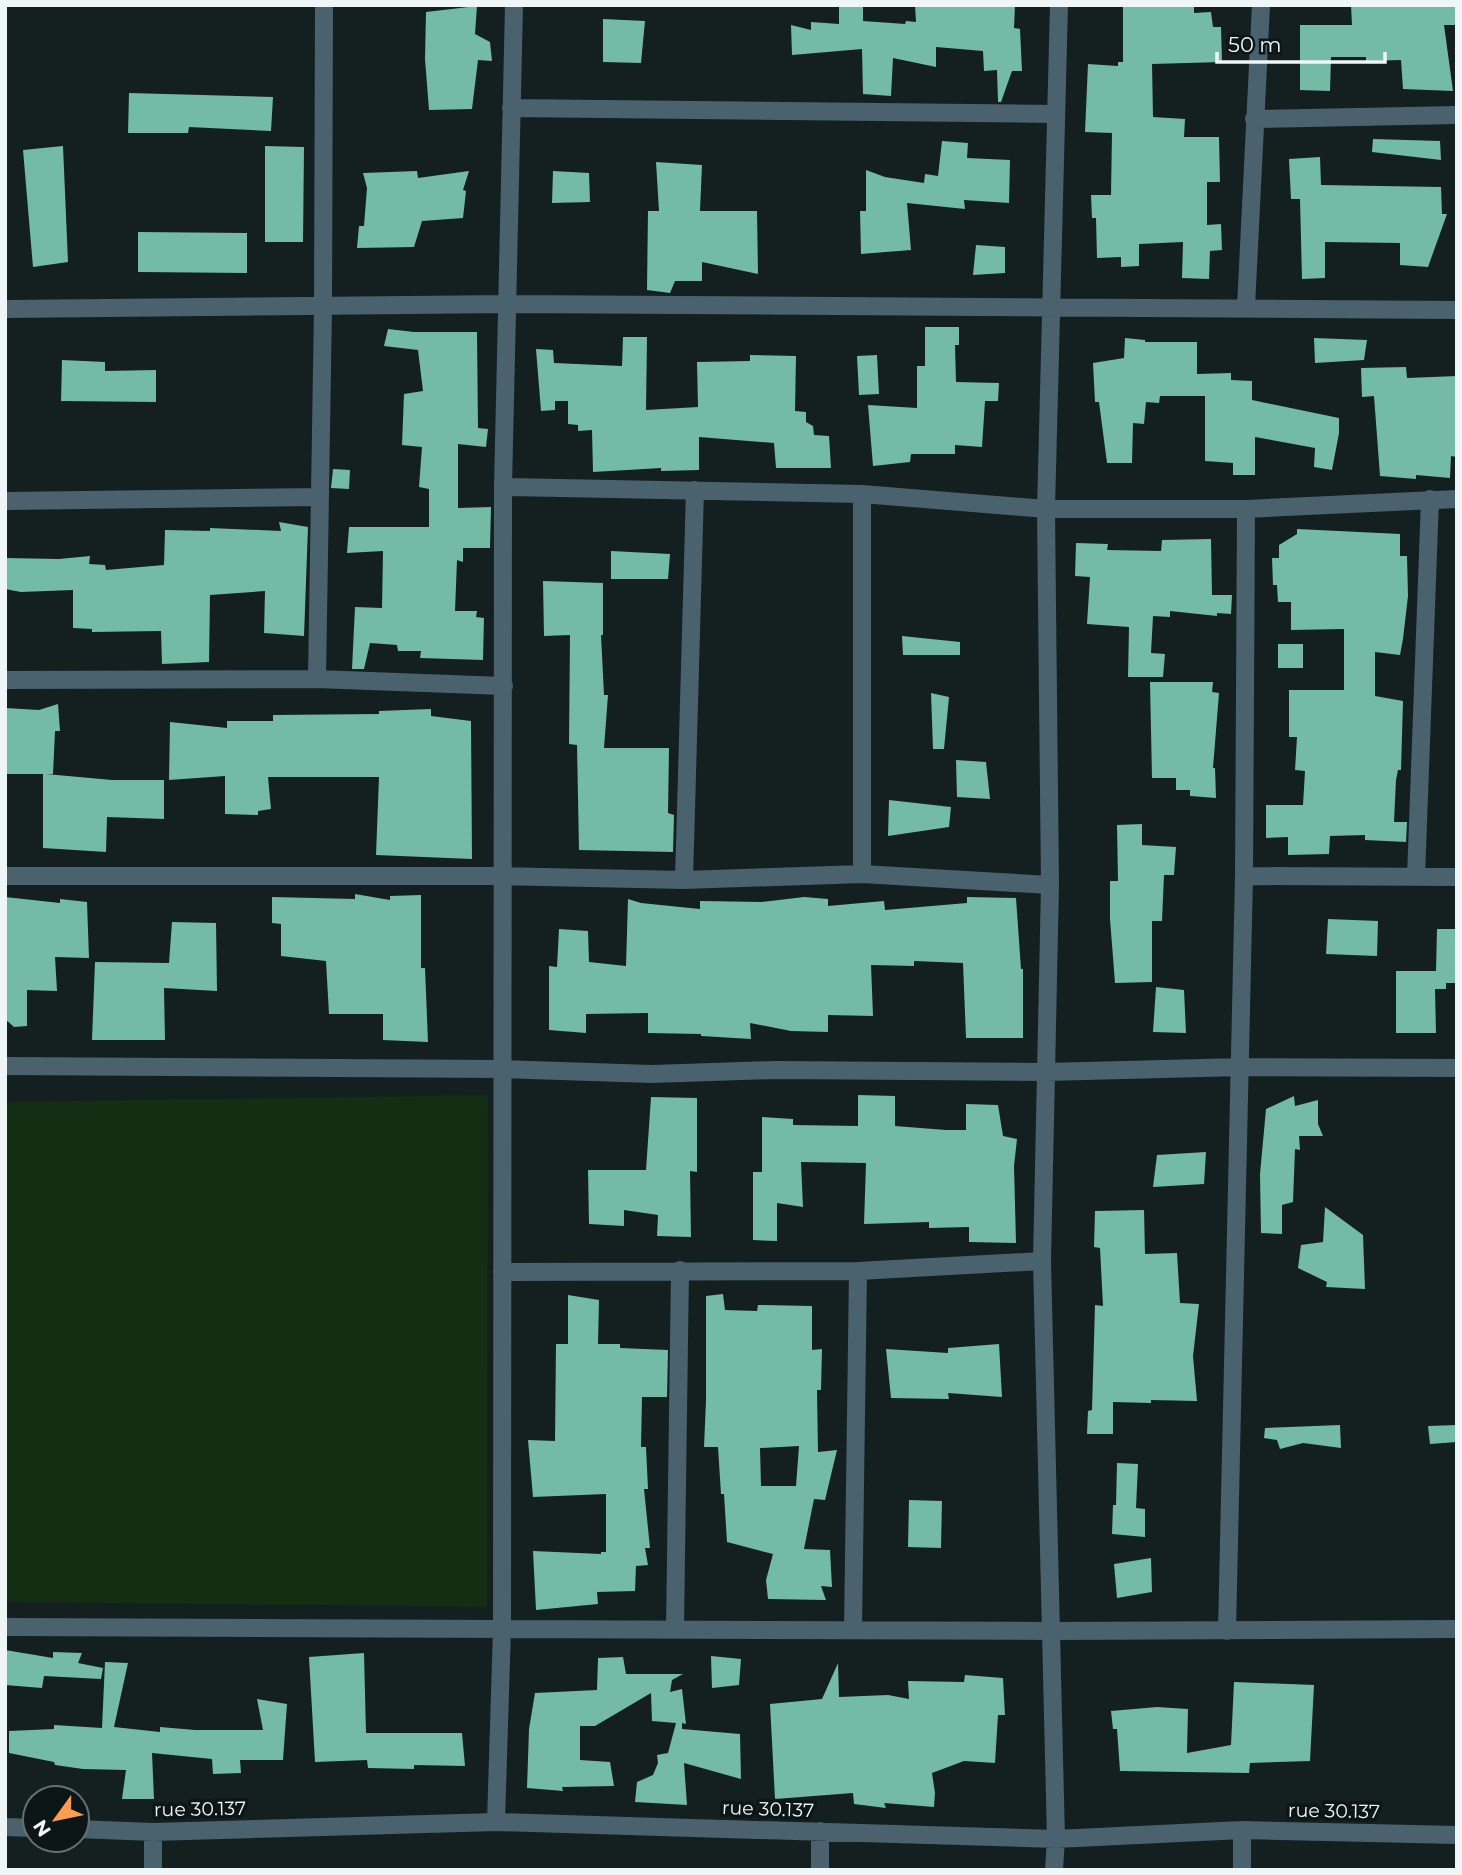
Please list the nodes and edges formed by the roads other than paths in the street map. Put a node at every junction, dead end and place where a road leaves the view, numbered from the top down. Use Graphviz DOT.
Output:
graph roads {
  1 [pos="324,5"];
  2 [pos="514,5"];
  3 [pos="1059,5"];
  4 [pos="1261,5"];
  5 [pos="511,108"];
  6 [pos="1055,114"];
  7 [pos="1457,115"];
  8 [pos="1254,119"];
  9 [pos="509,304"];
  10 [pos="323,307"];
  11 [pos="1051,307"];
  12 [pos="1246,307"];
  13 [pos="5,309"];
  14 [pos="1457,310"];
  15 [pos="503,488"];
  16 [pos="695,490"];
  17 [pos="862,494"];
  18 [pos="320,497"];
  19 [pos="1430,499"];
  20 [pos="1457,499"];
  21 [pos="5,501"];
  22 [pos="1046,509"];
  23 [pos="1246,509"];
  24 [pos="5,680"];
  25 [pos="317,680"];
  26 [pos="504,686"];
  27 [pos="862,874"];
  28 [pos="5,876"];
  29 [pos="502,876"];
  30 [pos="1244,876"];
  31 [pos="1416,877"];
  32 [pos="1457,877"];
  33 [pos="684,880"];
  34 [pos="1051,886"];
  35 [pos="5,1066"];
  36 [pos="1241,1067"];
  37 [pos="1457,1068"];
  38 [pos="503,1069"];
  39 [pos="1046,1072"];
  40 [pos="1042,1261"];
  41 [pos="680,1270"];
  42 [pos="858,1271"];
  43 [pos="502,1272"];
  44 [pos="5,1627"];
  45 [pos="675,1628"];
  46 [pos="502,1629"];
  47 [pos="853,1629"];
  48 [pos="1457,1629"];
  49 [pos="1051,1631"];
  50 [pos="1227,1631"];
  51 [pos="496,1822"];
  52 [pos="91,1830"];
  53 [pos="1242,1830"];
  54 [pos="820,1831"];
  55 [pos="153,1832"];
  56 [pos="1457,1835"];
  57 [pos="1056,1839"];
  58 [pos="153,1870"];
  59 [pos="820,1870"];
  60 [pos="1054,1870"];
  61 [pos="1242,1870"];
  1 -- 10 [label="street"];
  2 -- 5 [label="street"];
  3 -- 6 [label="street"];
  4 -- 8 [label="street"];
  5 -- 6 [label="street"];
  5 -- 9 [label="street"];
  6 -- 11 [label="street"];
  7 -- 8 [label="street"];
  8 -- 12 [label="street"];
  9 -- 10 [label="street"];
  9 -- 11 [label="street"];
  9 -- 15 [label="street"];
  10 -- 13 [label="street"];
  10 -- 18 [label="street"];
  11 -- 12 [label="street"];
  11 -- 22 [label="street"];
  12 -- 14 [label="street"];
  15 -- 16 [label="street"];
  15 -- 26 [label="street"];
  16 -- 17 [label="street"];
  16 -- 33 [label="street"];
  17 -- 22 [label="street"];
  17 -- 27 [label="street"];
  18 -- 21 [label="street"];
  18 -- 25 [label="street"];
  19 -- 20 [label="street"];
  19 -- 23 [label="street"];
  19 -- 31 [label="street"];
  22 -- 23 [label="street"];
  22 -- 34 [label="street"];
  23 -- 30 [label="street"];
  24 -- 25 [label="street"];
  25 -- 26 [label="street"];
  26 -- 29 [label="street"];
  27 -- 33 [label="street"];
  27 -- 34 [label="street"];
  28 -- 29 [label="street"];
  29 -- 33 [label="street"];
  29 -- 38 [label="street"];
  30 -- 31 [label="street"];
  30 -- 36 [label="street"];
  31 -- 32 [label="street"];
  34 -- 39 [label="street"];
  35 -- 38 [label="street"];
  36 -- 37 [label="street"];
  36 -- 39 [label="street"];
  36 -- 50 [label="street"];
  38 -- 39 [label="street"];
  38 -- 43 [label="street"];
  39 -- 40 [label="street"];
  40 -- 42 [label="street"];
  40 -- 49 [label="street"];
  41 -- 42 [label="street"];
  41 -- 43 [label="street"];
  41 -- 45 [label="street"];
  42 -- 47 [label="street"];
  43 -- 46 [label="street"];
  44 -- 46 [label="street"];
  45 -- 46 [label="street"];
  45 -- 47 [label="street"];
  46 -- 51 [label="street"];
  47 -- 49 [label="street"];
  48 -- 50 [label="street"];
  49 -- 50 [label="street"];
  49 -- 57 [label="street"];
  51 -- 54 [label="street, rue 30.137"];
  51 -- 55 [label="street, rue 30.137"];
  52 -- 55 [label="street, rue 30.137"];
  53 -- 56 [label="street, rue 30.137"];
  53 -- 57 [label="street, rue 30.137"];
  53 -- 61 [label="street"];
  54 -- 57 [label="street, rue 30.137"];
  54 -- 59 [label="street"];
  55 -- 58 [label="street"];
  57 -- 60 [label="street"];
}
